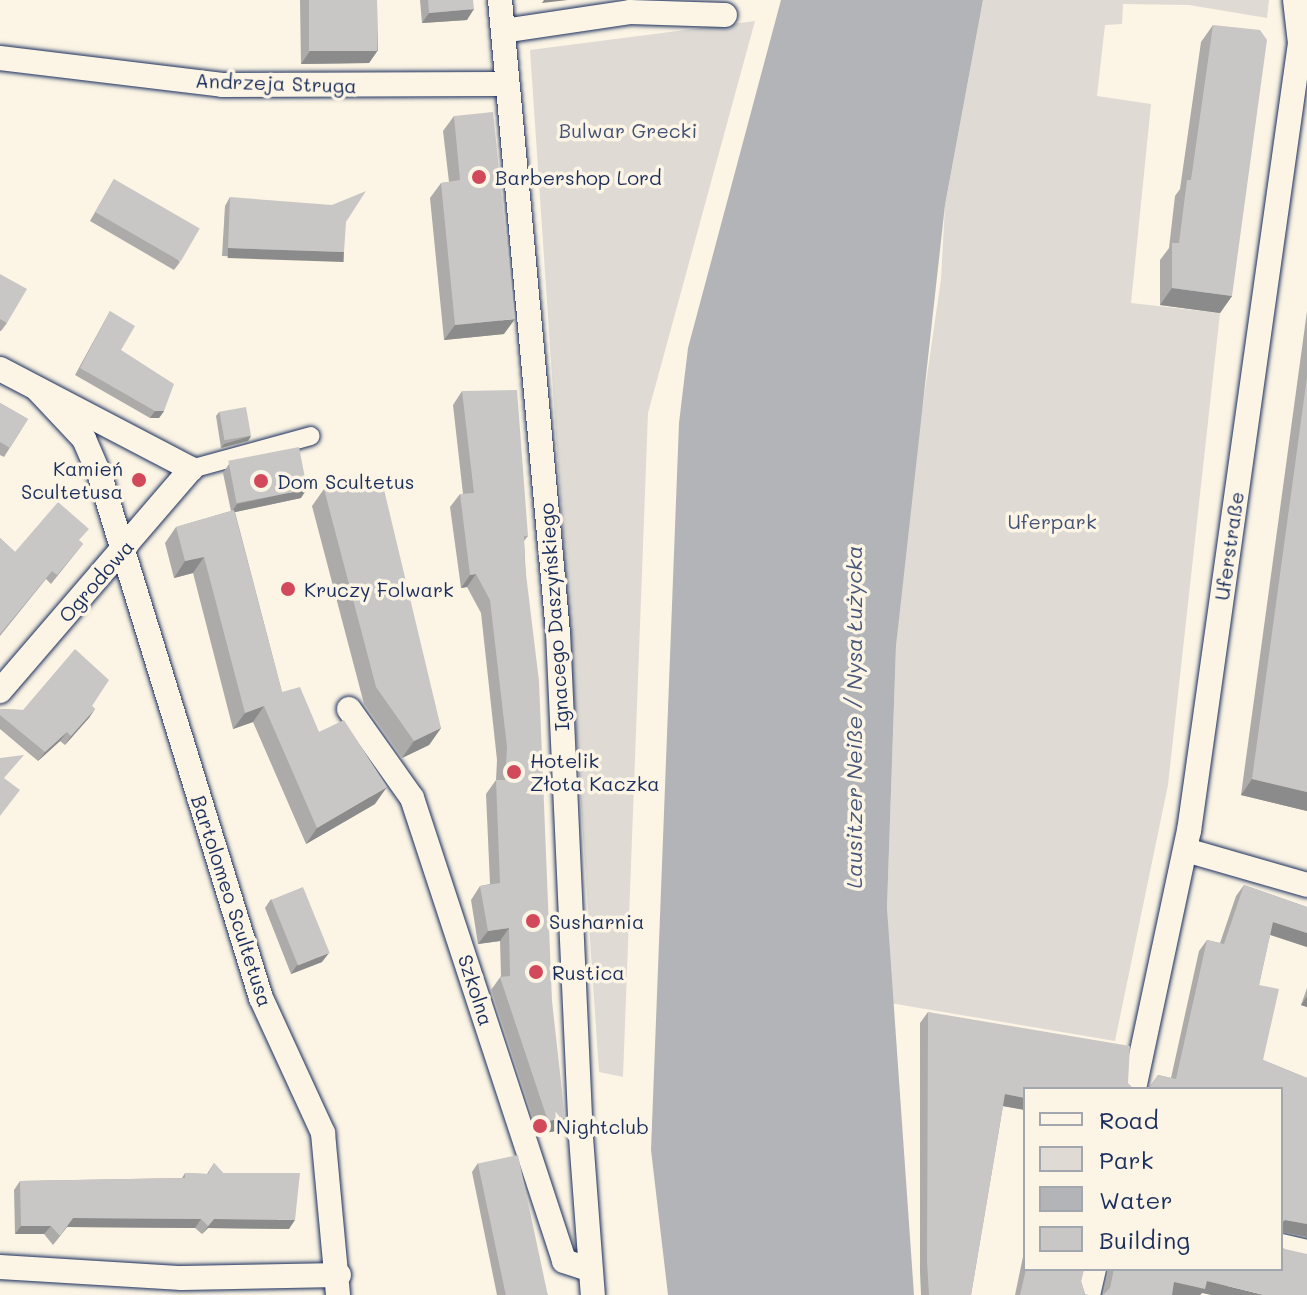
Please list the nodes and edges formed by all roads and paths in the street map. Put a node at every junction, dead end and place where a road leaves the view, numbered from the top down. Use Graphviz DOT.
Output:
graph roads {
  1 [pos="500,0"];
  2 [pos="725,15"];
  3 [pos="1302,26"];
  4 [pos="503,31"];
  5 [pos="0,58"];
  6 [pos="505,84"];
  7 [pos="0,369"];
  8 [pos="37,389"];
  9 [pos="311,436"];
  10 [pos="191,469"];
  11 [pos="122,552"];
  12 [pos="0,691"];
  13 [pos="349,709"];
  14 [pos="1186,850"];
  15 [pos="1307,885"];
  16 [pos="1134,1087"];
  17 [pos="1283,1246"];
  18 [pos="1307,1252"];
  19 [pos="0,1267"];
  20 [pos="589,1269"];
  21 [pos="1094,1271"];
  22 [pos="338,1285"];
  23 [pos="593,1295"];
  24 [pos="1088,1295"];
  1 -- 4 [label="street, Ignacego Daszyńskiego"];
  2 -- 4 [label="street"];
  3 -- 14 [label="street, Uferstraße"];
  4 -- 6 [label="street, Ignacego Daszyńskiego"];
  5 -- 6 [label="street, Andrzeja Struga"];
  6 -- 20 [label="street, Ignacego Daszyńskiego"];
  7 -- 8 [label="street"];
  8 -- 10 [label="street"];
  8 -- 11 [label="street, Bartolomeo Scultetusa"];
  9 -- 10 [label="street"];
  10 -- 11 [label="street, Ogrodowa"];
  11 -- 12 [label="street, Ogrodowa"];
  11 -- 22 [label="street, Bartolomeo Scultetusa"];
  13 -- 20 [label="street, Szkolna"];
  14 -- 15 [label="street"];
  14 -- 16 [label="street, Uferstraße"];
  17 -- 18 [label="street"];
  19 -- 22 [label="street"];
  20 -- 23 [label="street, Ignacego Daszyńskiego"];
  21 -- 24 [label="street"];
}
